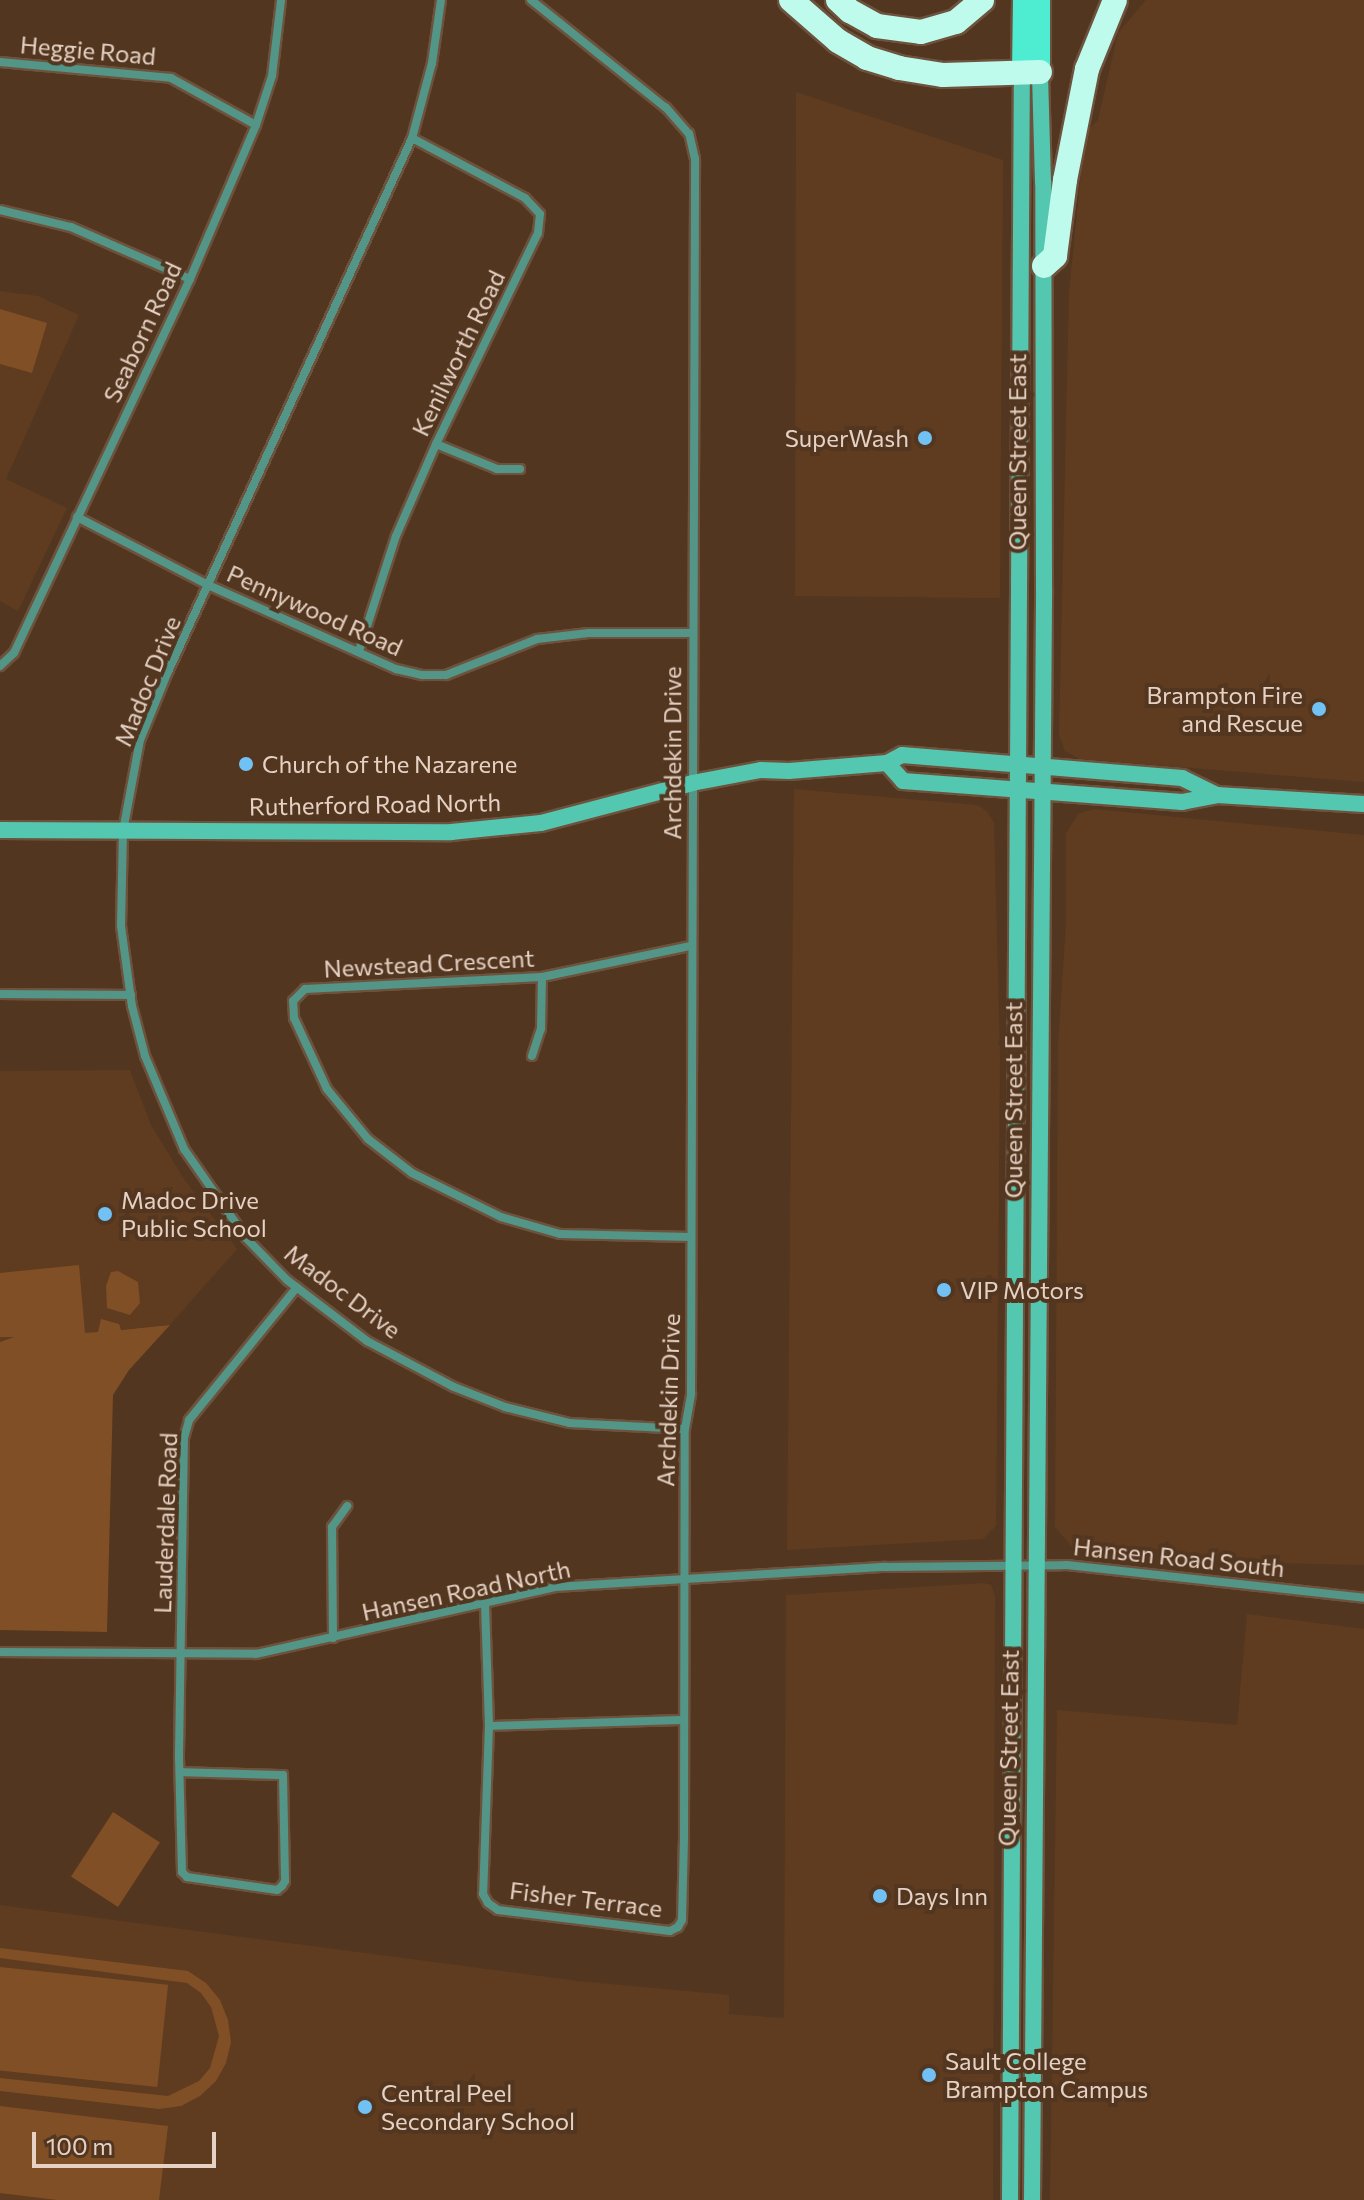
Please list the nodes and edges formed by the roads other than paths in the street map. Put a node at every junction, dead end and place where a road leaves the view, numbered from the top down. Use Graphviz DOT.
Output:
graph roads {
  1 [pos="281,0"];
  2 [pos="441,0"];
  3 [pos="531,0"];
  4 [pos="791,0"];
  5 [pos="838,0"];
  6 [pos="982,0"];
  7 [pos="1023,0"];
  8 [pos="1040,0"];
  9 [pos="1115,0"];
  10 [pos="0,62"];
  11 [pos="1031,72"];
  12 [pos="256,125"];
  13 [pos="412,138"];
  14 [pos="0,210"];
  15 [pos="1044,266"];
  16 [pos="190,279"];
  17 [pos="436,444"];
  18 [pos="520,469"];
  19 [pos="77,517"];
  20 [pos="208,585"];
  21 [pos="692,633"];
  22 [pos="359,651"];
  23 [pos="0,666"];
  24 [pos="887,763"];
  25 [pos="1019,763"];
  26 [pos="1041,766"];
  27 [pos="692,783"];
  28 [pos="1019,791"];
  29 [pos="1041,793"];
  30 [pos="1217,795"];
  31 [pos="1364,804"];
  32 [pos="0,830"];
  33 [pos="123,831"];
  34 [pos="691,946"];
  35 [pos="542,977"];
  36 [pos="0,994"];
  37 [pos="131,995"];
  38 [pos="532,1056"];
  39 [pos="691,1237"];
  40 [pos="297,1287"];
  41 [pos="685,1429"];
  42 [pos="347,1506"];
  43 [pos="990,1563"];
  44 [pos="1014,1564"];
  45 [pos="1036,1564"];
  46 [pos="682,1579"];
  47 [pos="1364,1598"];
  48 [pos="485,1604"];
  49 [pos="333,1638"];
  50 [pos="0,1652"];
  51 [pos="182,1654"];
  52 [pos="684,1720"];
  53 [pos="489,1726"];
  54 [pos="181,1772"];
  55 [pos="1010,2200"];
  56 [pos="1032,2200"];
  1 -- 12 [label="street, Seaborn Road"];
  2 -- 13 [label="street, Madoc Drive"];
  3 -- 21 [label="street, Archdekin Drive"];
  4 -- 11 [label="highway"];
  5 -- 6 [label="highway"];
  7 -- 11 [label="main road, Queen Street East"];
  8 -- 11 [label="main road, Queen Street East"];
  9 -- 15 [label="highway"];
  10 -- 12 [label="street, Heggie Road"];
  11 -- 15 [label="main road, Queen Street East"];
  11 -- 25 [label="main road, Queen Street East"];
  12 -- 16 [label="street, Seaborn Road"];
  13 -- 17 [label="street, Kenilworth Road"];
  13 -- 20 [label="street, Madoc Drive"];
  14 -- 16 [label="street"];
  15 -- 26 [label="main road, Queen Street East"];
  16 -- 19 [label="street, Seaborn Road"];
  17 -- 18 [label="street"];
  17 -- 22 [label="street, Kenilworth Road"];
  19 -- 20 [label="street, Pennywood Road"];
  19 -- 23 [label="street, Seaborn Road"];
  20 -- 22 [label="street, Pennywood Road"];
  20 -- 33 [label="street, Madoc Drive"];
  21 -- 22 [label="street, Pennywood Road"];
  21 -- 27 [label="street, Archdekin Drive"];
  24 -- 25 [label="main road, Rutherford Road North"];
  24 -- 27 [label="main road, Rutherford Road North"];
  24 -- 28 [label="main road"];
  25 -- 26 [label="main road, Rutherford Road North"];
  25 -- 28 [label="main road, Queen Street East"];
  26 -- 29 [label="main road, Queen Street East"];
  26 -- 30 [label="main road, Rutherford Road North"];
  27 -- 33 [label="main road, Rutherford Road North"];
  27 -- 34 [label="street, Archdekin Drive"];
  28 -- 29 [label="main road"];
  28 -- 44 [label="main road, Queen Street East"];
  29 -- 30 [label="main road"];
  29 -- 45 [label="main road, Queen Street East"];
  30 -- 31 [label="main road"];
  32 -- 33 [label="main road, Rutherford Road North"];
  33 -- 37 [label="street, Madoc Drive"];
  34 -- 35 [label="street, Newstead Crescent"];
  34 -- 39 [label="street, Archdekin Drive"];
  35 -- 38 [label="street"];
  35 -- 39 [label="street, Newstead Crescent"];
  36 -- 37 [label="street"];
  37 -- 40 [label="street, Madoc Drive"];
  39 -- 41 [label="street, Archdekin Drive"];
  40 -- 41 [label="street, Madoc Drive"];
  40 -- 51 [label="street, Lauderdale Road"];
  41 -- 46 [label="street, Archdekin Drive"];
  42 -- 49 [label="street"];
  43 -- 44 [label="street, Hansen Road South"];
  43 -- 46 [label="street, Hansen Road North"];
  44 -- 45 [label="street, Hansen Road South"];
  44 -- 55 [label="main road, Queen Street East"];
  45 -- 47 [label="street, Hansen Road South"];
  45 -- 56 [label="main road, Queen Street East"];
  46 -- 48 [label="street, Hansen Road North"];
  46 -- 52 [label="street, Fisher Terrace"];
  48 -- 49 [label="street, Hansen Road North"];
  48 -- 53 [label="street, Fisher Terrace"];
  49 -- 51 [label="street, Hansen Road North"];
  50 -- 51 [label="street, Hansen Road North"];
  51 -- 54 [label="street, Lauderdale Road"];
  52 -- 53 [label="street"];
  52 -- 53 [label="street, Fisher Terrace"];
  54 -- 54 [label="street, Lauderdale Road"];
}
